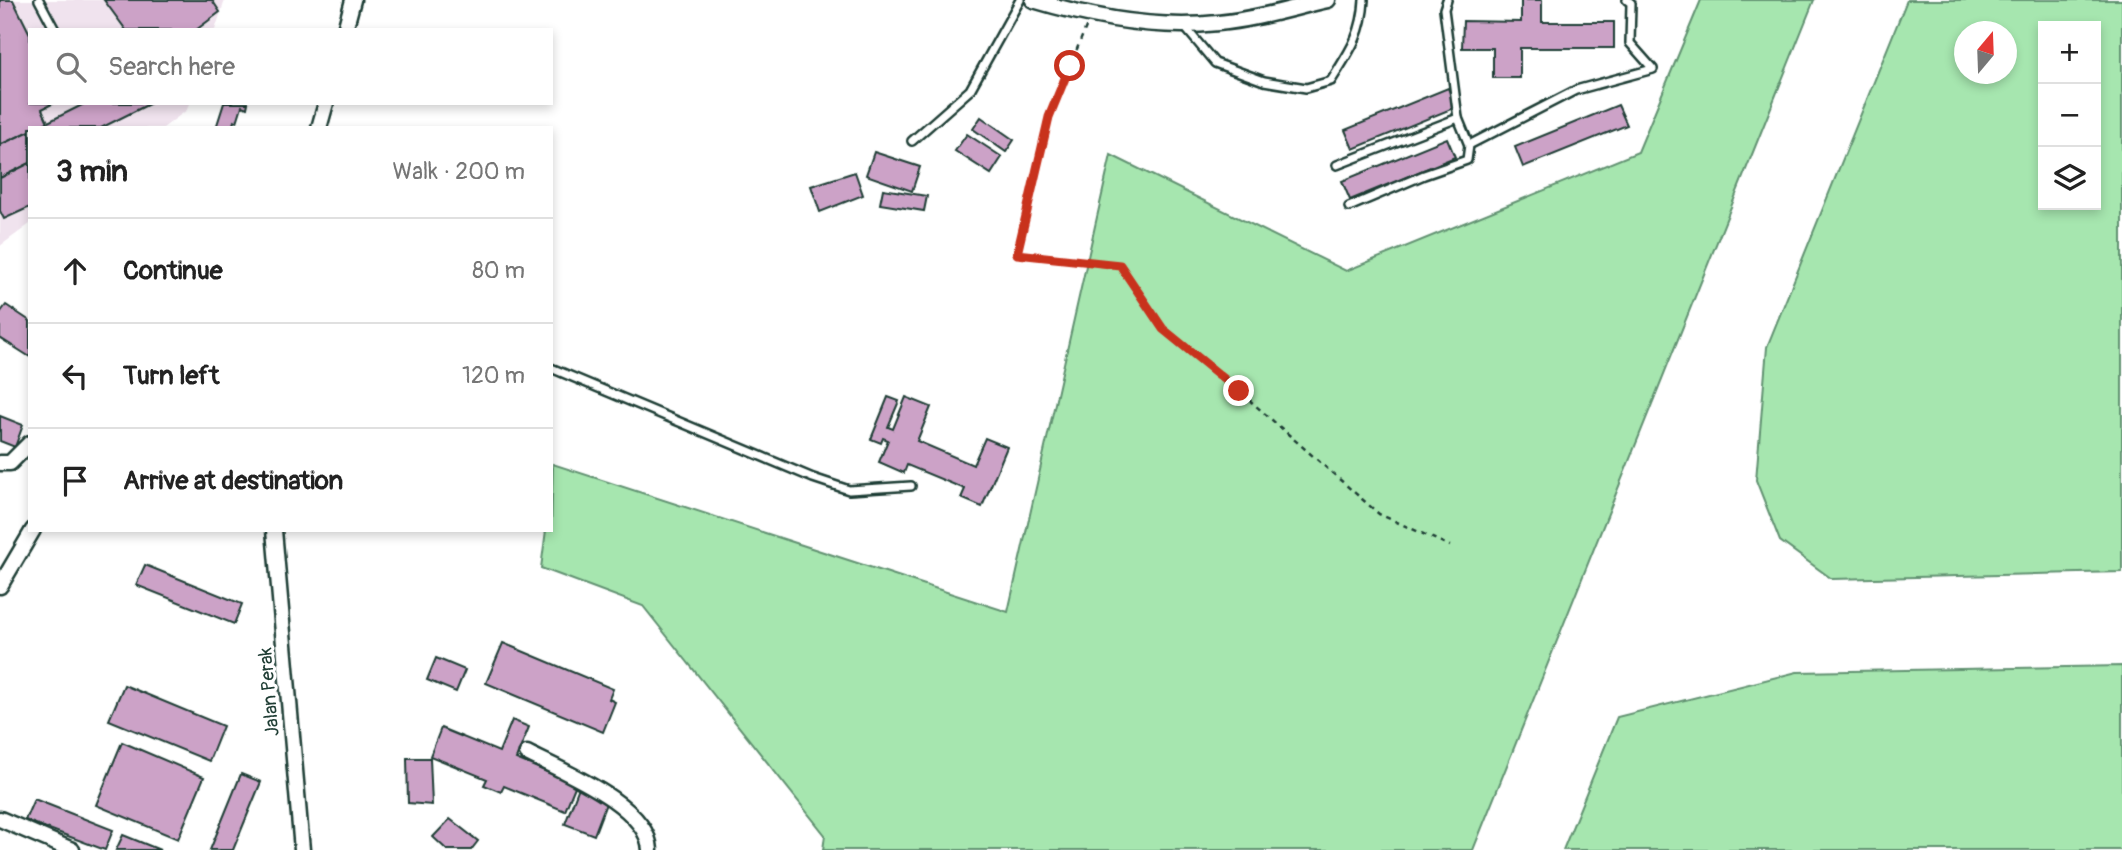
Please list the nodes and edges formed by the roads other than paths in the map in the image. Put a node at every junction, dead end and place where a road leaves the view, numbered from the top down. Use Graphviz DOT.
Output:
graph roads {
  1 [pos="40,0"];
  2 [pos="353,0"];
  3 [pos="1020,0"];
  4 [pos="1033,0"];
  5 [pos="1328,0"];
  6 [pos="1364,0"];
  7 [pos="1447,0"];
  8 [pos="1627,0"];
  9 [pos="1181,24"];
  10 [pos="54,28"];
  11 [pos="346,28"];
  12 [pos="326,105"];
  13 [pos="1458,118"];
  14 [pos="320,126"];
  15 [pos="912,141"];
  16 [pos="1469,145"];
  17 [pos="1337,165"];
  18 [pos="1349,207"];
  19 [pos="553,369"];
  20 [pos="28,445"];
  21 [pos="0,463"];
  22 [pos="911,486"];
  23 [pos="32,532"];
  24 [pos="274,532"];
  25 [pos="0,586"];
  26 [pos="527,753"];
  27 [pos="0,820"];
  28 [pos="72,850"];
  29 [pos="302,850"];
  30 [pos="650,850"];
  1 -- 10 [label="lane"];
  2 -- 11 [label="street"];
  3 -- 15 [label="lane"];
  4 -- 9 [label="street"];
  5 -- 9 [label="street"];
  6 -- 9 [label="lane"];
  7 -- 13 [label="lane"];
  8 -- 16 [label="lane"];
  12 -- 14 [label="street"];
  13 -- 16 [label="lane"];
  13 -- 17 [label="lane"];
  16 -- 18 [label="lane"];
  19 -- 22 [label="lane"];
  20 -- 21 [label="street"];
  23 -- 25 [label="street"];
  24 -- 29 [label="street, Jalan Perak"];
  26 -- 30 [label="street"];
  27 -- 28 [label="street"];
}
